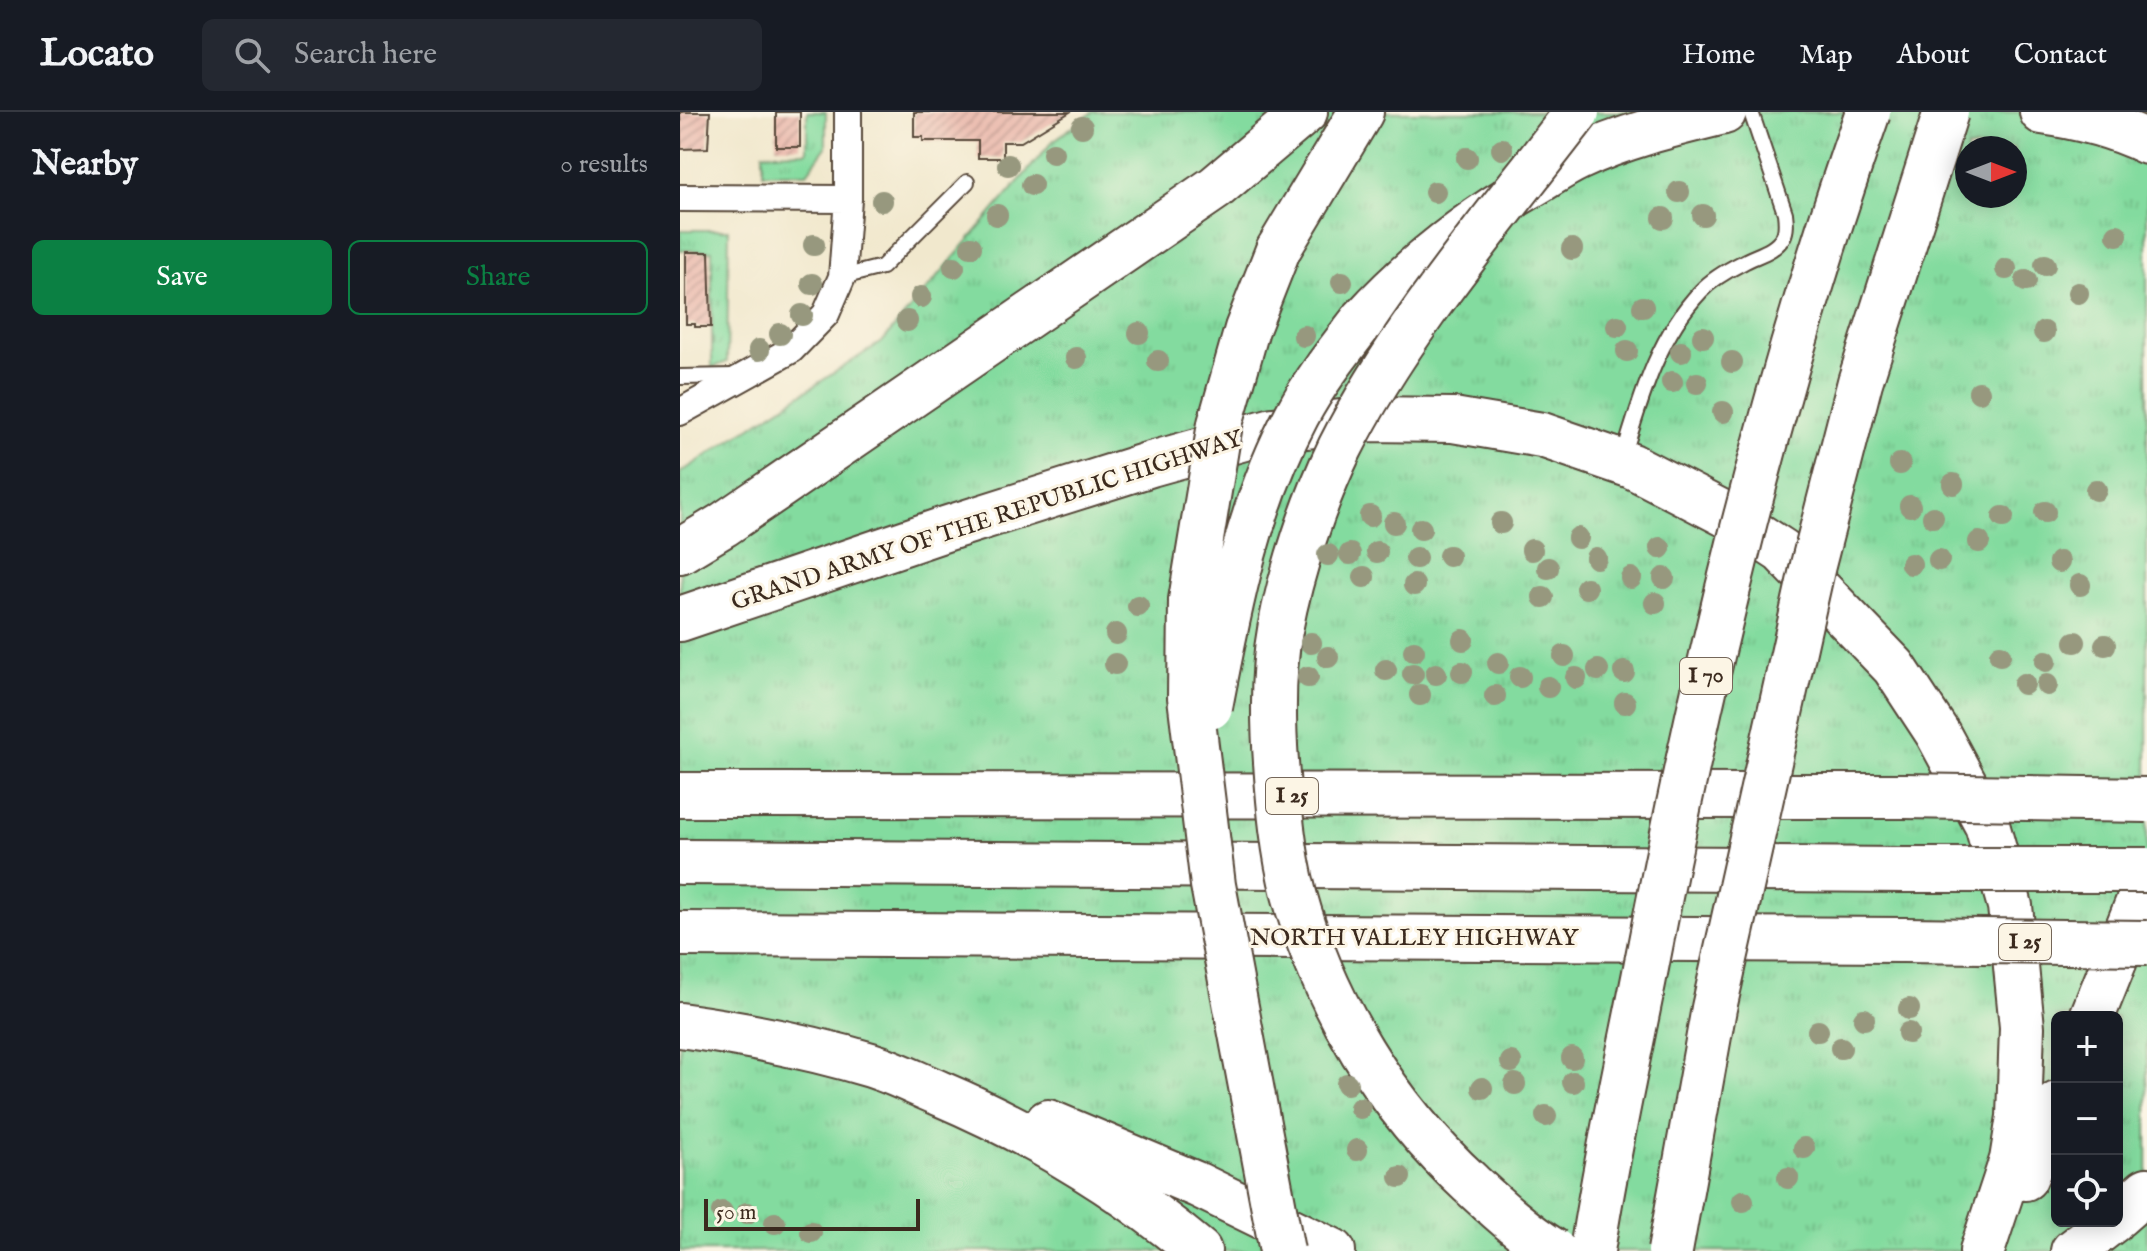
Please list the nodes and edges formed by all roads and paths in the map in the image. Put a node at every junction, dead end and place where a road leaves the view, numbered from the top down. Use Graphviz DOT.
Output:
graph roads {
  1 [pos="848,112"];
  2 [pos="1305,112"];
  3 [pos="1361,112"];
  4 [pos="1577,112"];
  5 [pos="1724,112"];
  6 [pos="1751,112"];
  7 [pos="1868,112"];
  8 [pos="1946,112"];
  9 [pos="2042,112"];
  10 [pos="2147,142"];
  11 [pos="967,182"];
  12 [pos="680,198"];
  13 [pos="848,199"];
  14 [pos="842,277"];
  15 [pos="744,376"];
  16 [pos="680,377"];
  17 [pos="680,412"];
  18 [pos="1621,462"];
  19 [pos="680,551"];
  20 [pos="680,619"];
  21 [pos="680,795"];
  22 [pos="2147,800"];
  23 [pos="680,862"];
  24 [pos="2147,870"];
  25 [pos="2147,880"];
  26 [pos="1213,885"];
  27 [pos="680,934"];
  28 [pos="2147,943"];
  29 [pos="2094,1011"];
  30 [pos="680,1025"];
  31 [pos="874,1066"];
  32 [pos="2051,1119"];
  33 [pos="2147,1190"];
  34 [pos="2123,1211"];
  35 [pos="2104,1227"];
  36 [pos="1199,1251"];
  37 [pos="1282,1251"];
  38 [pos="1333,1251"];
  39 [pos="1554,1251"];
  40 [pos="1592,1251"];
  41 [pos="1670,1251"];
  42 [pos="1985,1251"];
  43 [pos="2073,1251"];
  1 -- 13 [label="street"];
  2 -- 19 [label="highway"];
  3 -- 26 [label="highway, bridge"];
  4 -- 39 [label="highway, bridge"];
  5 -- 26 [label="highway, bridge"];
  6 -- 18 [label="lane"];
  7 -- 40 [label="highway, I 70, bridge"];
  8 -- 41 [label="highway, bridge"];
  9 -- 10 [label="highway"];
  11 -- 14 [label="lane"];
  12 -- 13 [label="street"];
  13 -- 14 [label="street"];
  14 -- 15 [label="street"];
  15 -- 16 [label="lane"];
  15 -- 17 [label="street"];
  18 -- 20 [label="highway, GRAND ARMY OF THE REPUBLIC HIGHWAY"];
  18 -- 42 [label="highway, GRAND ARMY OF THE REPUBLIC HIGHWAY"];
  21 -- 22 [label="highway, I 25, bridge"];
  23 -- 24 [label="highway, bridge"];
  25 -- 29 [label="highway"];
  26 -- 37 [label="highway, bridge"];
  27 -- 28 [label="highway, NORTH VALLEY HIGHWAY / I 25, bridge"];
  30 -- 31 [label="highway"];
  31 -- 36 [label="highway"];
  31 -- 38 [label="highway"];
  32 -- 42 [label="highway"];
  33 -- 34 [label="highway"];
  35 -- 43 [label="highway"];
}
